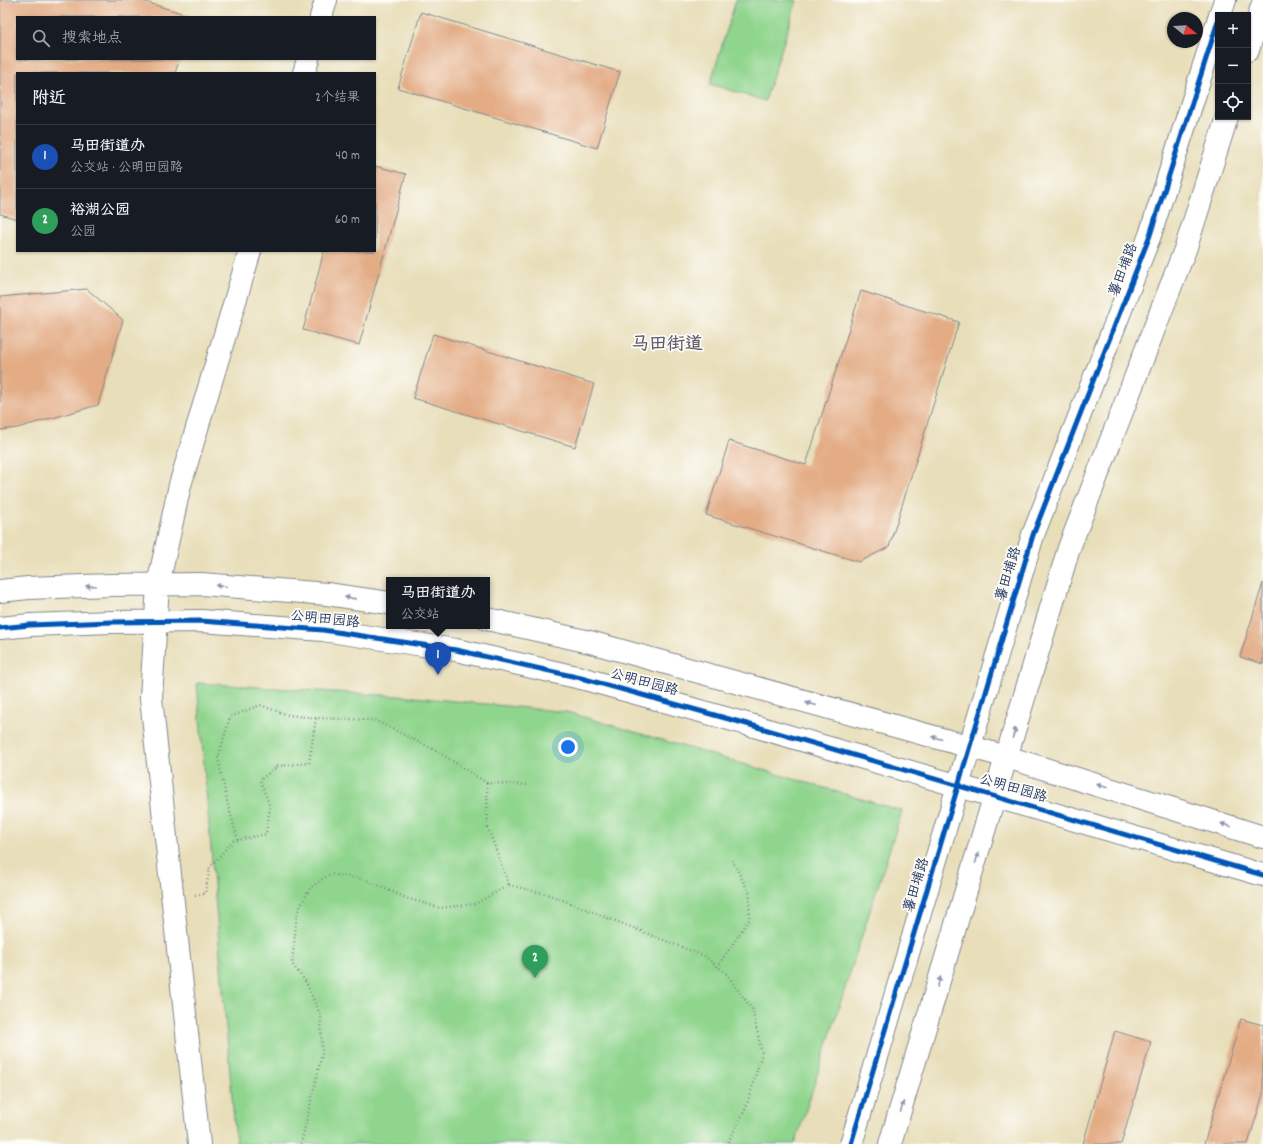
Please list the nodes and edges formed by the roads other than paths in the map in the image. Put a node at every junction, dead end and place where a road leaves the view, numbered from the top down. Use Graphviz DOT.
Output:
graph roads {
  1 [pos="326,0"];
  2 [pos="1224,0"];
  3 [pos="1263,2"];
  4 [pos="1221,12"];
  5 [pos="321,16"];
  6 [pos="1215,30"];
  7 [pos="1249,48"];
  8 [pos="308,60"];
  9 [pos="304,72"];
  10 [pos="1226,120"];
  11 [pos="250,252"];
  12 [pos="158,585"];
  13 [pos="0,591"];
  14 [pos="386,603"];
  15 [pos="156,621"];
  16 [pos="490,621"];
  17 [pos="0,628"];
  18 [pos="970,747"];
  19 [pos="1006,757"];
  20 [pos="959,786"];
  21 [pos="995,796"];
  22 [pos="1263,837"];
  23 [pos="1263,875"];
  24 [pos="199,1144"];
  25 [pos="851,1144"];
  26 [pos="890,1144"];
  1 -- 5 [label="street"];
  2 -- 4 [label="street"];
  3 -- 7 [label="street"];
  6 -- 18 [label="street, 薯田埔路"];
  8 -- 9 [label="street"];
  19 -- 10 [label="street, one-way"];
  11 -- 12 [label="street"];
  12 -- 13 [label="street, 公明田园路, one-way"];
  14 -- 12 [label="street, 公明田园路, one-way"];
  12 -- 15 [label="street"];
  15 -- 17 [label="street, 公明田园路"];
  15 -- 20 [label="street, 公明田园路"];
  15 -- 24 [label="street"];
  18 -- 16 [label="street, 公明田园路, one-way"];
  18 -- 19 [label="street, 公明田园路"];
  18 -- 20 [label="street, 薯田埔路"];
  19 -- 21 [label="street"];
  22 -- 19 [label="street, 公明田园路, one-way"];
  20 -- 21 [label="street, 公明田园路"];
  20 -- 25 [label="street, 薯田埔路"];
  21 -- 23 [label="street, 公明田园路"];
  26 -- 21 [label="street, one-way"];
}
